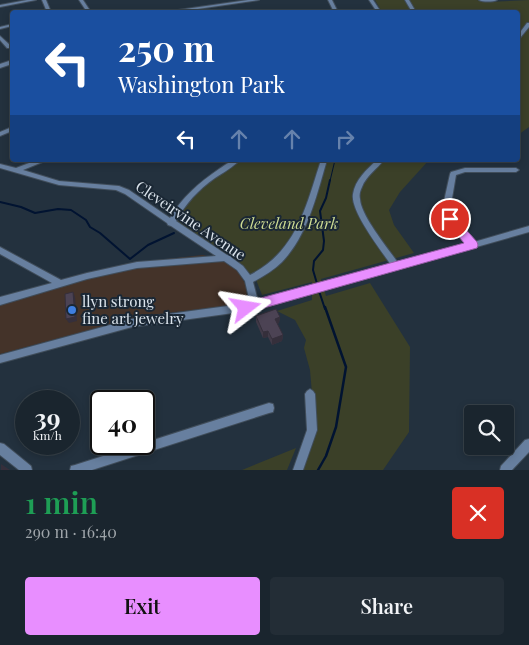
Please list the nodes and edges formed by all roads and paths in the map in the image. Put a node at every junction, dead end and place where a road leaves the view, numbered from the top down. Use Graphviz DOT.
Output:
graph roads {
  1 [pos="34,0"];
  2 [pos="90,0"];
  3 [pos="257,0"];
  4 [pos="481,0"];
  5 [pos="495,0"];
  6 [pos="82,1"];
  7 [pos="0,6"];
  8 [pos="185,10"];
  9 [pos="529,24"];
  10 [pos="520,35"];
  11 [pos="0,37"];
  12 [pos="9,47"];
  13 [pos="38,162"];
  14 [pos="234,162"];
  15 [pos="323,162"];
  16 [pos="379,162"];
  17 [pos="0,166"];
  18 [pos="516,170"];
  19 [pos="14,171"];
  20 [pos="173,224"];
  21 [pos="529,229"];
  22 [pos="472,245"];
  23 [pos="0,250"];
  24 [pos="228,258"];
  25 [pos="396,266"];
  26 [pos="250,280"];
  27 [pos="61,284"];
  28 [pos="0,301"];
  29 [pos="255,306"];
  30 [pos="0,360"];
  31 [pos="310,394"];
  32 [pos="269,408"];
  33 [pos="529,444"];
  34 [pos="0,448"];
  35 [pos="27,470"];
  36 [pos="74,470"];
  37 [pos="298,470"];
  38 [pos="505,470"];
  1 -- 7 [label="street"];
  2 -- 6 [label="street"];
  3 -- 8 [label="street"];
  4 -- 5 [label="street"];
  9 -- 10 [label="street"];
  11 -- 12 [label="street"];
  13 -- 19 [label="street"];
  14 -- 20 [label="street"];
  15 -- 26 [label="street"];
  16 -- 25 [label="street"];
  17 -- 19 [label="street, Cleveirvine Avenue"];
  18 -- 22 [label="street"];
  19 -- 20 [label="street, Cleveirvine Avenue"];
  20 -- 24 [label="street, Cleveirvine Avenue"];
  21 -- 22 [label="street"];
  22 -- 25 [label="street"];
  23 -- 27 [label="street"];
  24 -- 26 [label="street, Cleveirvine Avenue"];
  24 -- 27 [label="street"];
  25 -- 29 [label="street"];
  26 -- 29 [label="street, Cleveirvine Avenue"];
  27 -- 28 [label="street"];
  29 -- 30 [label="street"];
  31 -- 37 [label="street"];
  32 -- 36 [label="street"];
  33 -- 38 [label="street"];
  34 -- 35 [label="street"];
}
